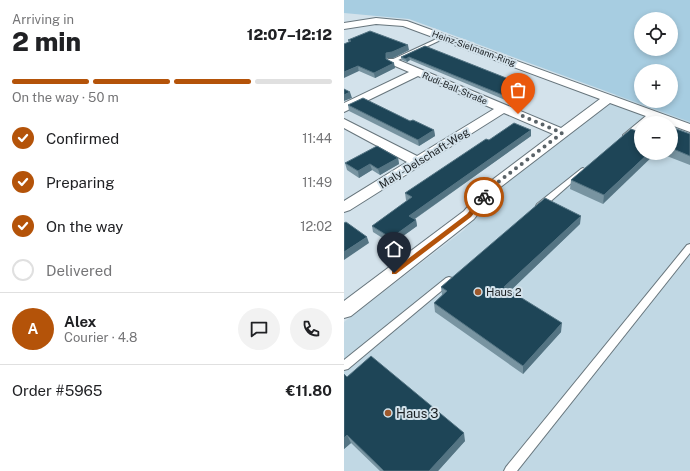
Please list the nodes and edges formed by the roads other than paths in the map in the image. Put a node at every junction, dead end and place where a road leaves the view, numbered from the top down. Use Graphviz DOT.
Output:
graph roads {
  1 [pos="344,26"];
  2 [pos="445,37"];
  3 [pos="392,61"];
  4 [pos="417,72"];
  5 [pos="609,98"];
  6 [pos="344,108"];
  7 [pos="504,108"];
  8 [pos="652,113"];
  9 [pos="344,122"];
  10 [pos="690,128"];
  11 [pos="562,133"];
  12 [pos="618,142"];
  13 [pos="417,162"];
  14 [pos="591,164"];
  15 [pos="346,207"];
  16 [pos="534,211"];
  17 [pos="690,246"];
  18 [pos="456,275"];
  19 [pos="344,311"];
  20 [pos="344,366"];
  21 [pos="510,471"];
  1 -- 2 [label="street, Heinz-Sielmann-Ring"];
  2 -- 3 [label="lane"];
  2 -- 5 [label="street, Heinz-Sielmann-Ring"];
  3 -- 4 [label="street, Rudi-Ball-Straße"];
  4 -- 6 [label="street"];
  4 -- 7 [label="street, Rudi-Ball-Straße"];
  5 -- 8 [label="street, Heinz-Sielmann-Ring"];
  5 -- 11 [label="street"];
  7 -- 11 [label="street, Rudi-Ball-Straße"];
  7 -- 13 [label="street, Maly-Delschaft-Weg"];
  8 -- 10 [label="street, Heinz-Sielmann-Ring"];
  8 -- 12 [label="lane"];
  9 -- 13 [label="street"];
  11 -- 19 [label="street"];
  13 -- 15 [label="street, Maly-Delschaft-Weg"];
  14 -- 16 [label="lane"];
  17 -- 21 [label="lane"];
  18 -- 20 [label="lane"];
}
